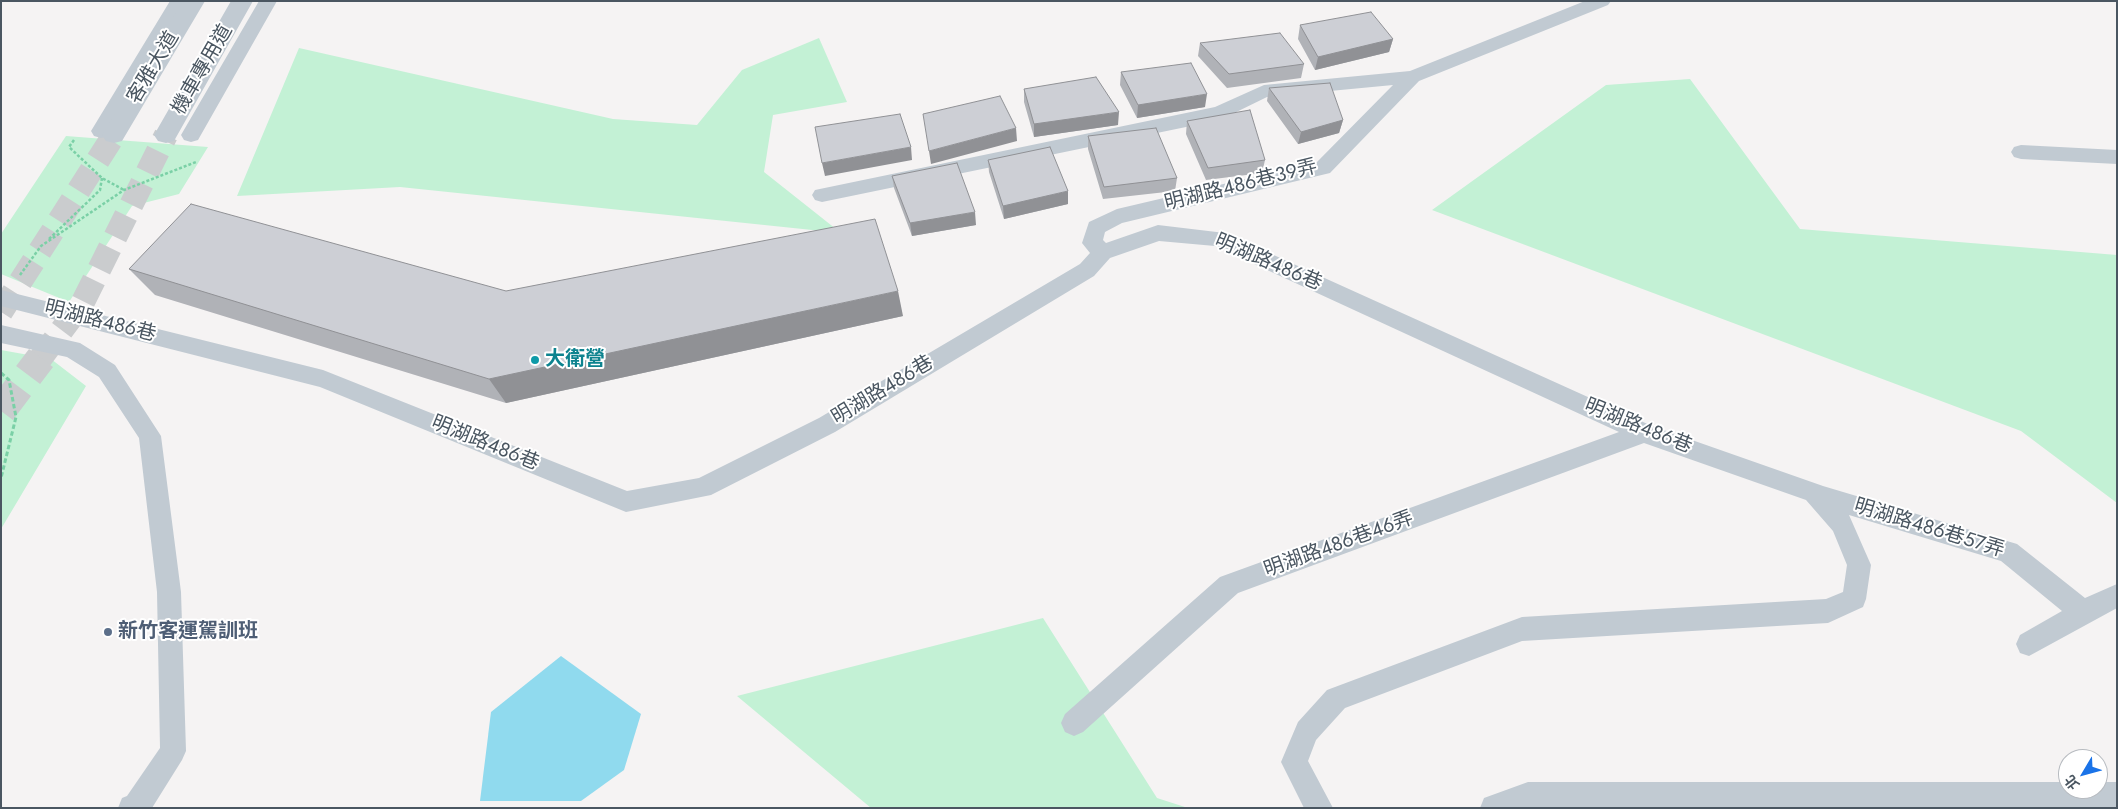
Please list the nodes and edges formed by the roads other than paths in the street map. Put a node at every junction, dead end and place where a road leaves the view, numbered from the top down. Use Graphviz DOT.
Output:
graph roads {
  1 [pos="179,1"];
  2 [pos="194,1"];
  3 [pos="242,1"];
  4 [pos="268,1"];
  5 [pos="1602,1"];
  6 [pos="1412,76"];
  7 [pos="108,133"];
  8 [pos="166,135"];
  9 [pos="191,135"];
  10 [pos="2021,152"];
  11 [pos="2117,157"];
  12 [pos="822,195"];
  13 [pos="1103,252"];
  14 [pos="2,298"];
  15 [pos="1,334"];
  16 [pos="1644,433"];
  17 [pos="1814,493"];
  18 [pos="2117,595"];
  19 [pos="2083,612"];
  20 [pos="2030,644"];
  21 [pos="1074,723"];
  22 [pos="2117,796"];
  23 [pos="132,808"];
  24 [pos="1319,808"];
  25 [pos="1494,808"];
  1 -- 7 [label="lane"];
  2 -- 7 [label="street, 客雅大道"];
  3 -- 8 [label="street"];
  4 -- 9 [label="lane, 機車專用道"];
  5 -- 6 [label="lane, 明湖路486巷39弄"];
  6 -- 12 [label="lane, 明湖路486巷39弄"];
  6 -- 13 [label="lane, 明湖路486巷39弄"];
  10 -- 11 [label="lane"];
  13 -- 14 [label="lane, 明湖路486巷"];
  13 -- 16 [label="lane, 明湖路486巷"];
  15 -- 23 [label="lane"];
  16 -- 17 [label="lane, 明湖路486巷"];
  16 -- 21 [label="lane, 明湖路486巷46弄"];
  17 -- 19 [label="lane, 明湖路486巷57弄"];
  17 -- 24 [label="lane, 明湖路486巷"];
  18 -- 19 [label="lane"];
  19 -- 20 [label="lane"];
  22 -- 25 [label="lane"];
}
